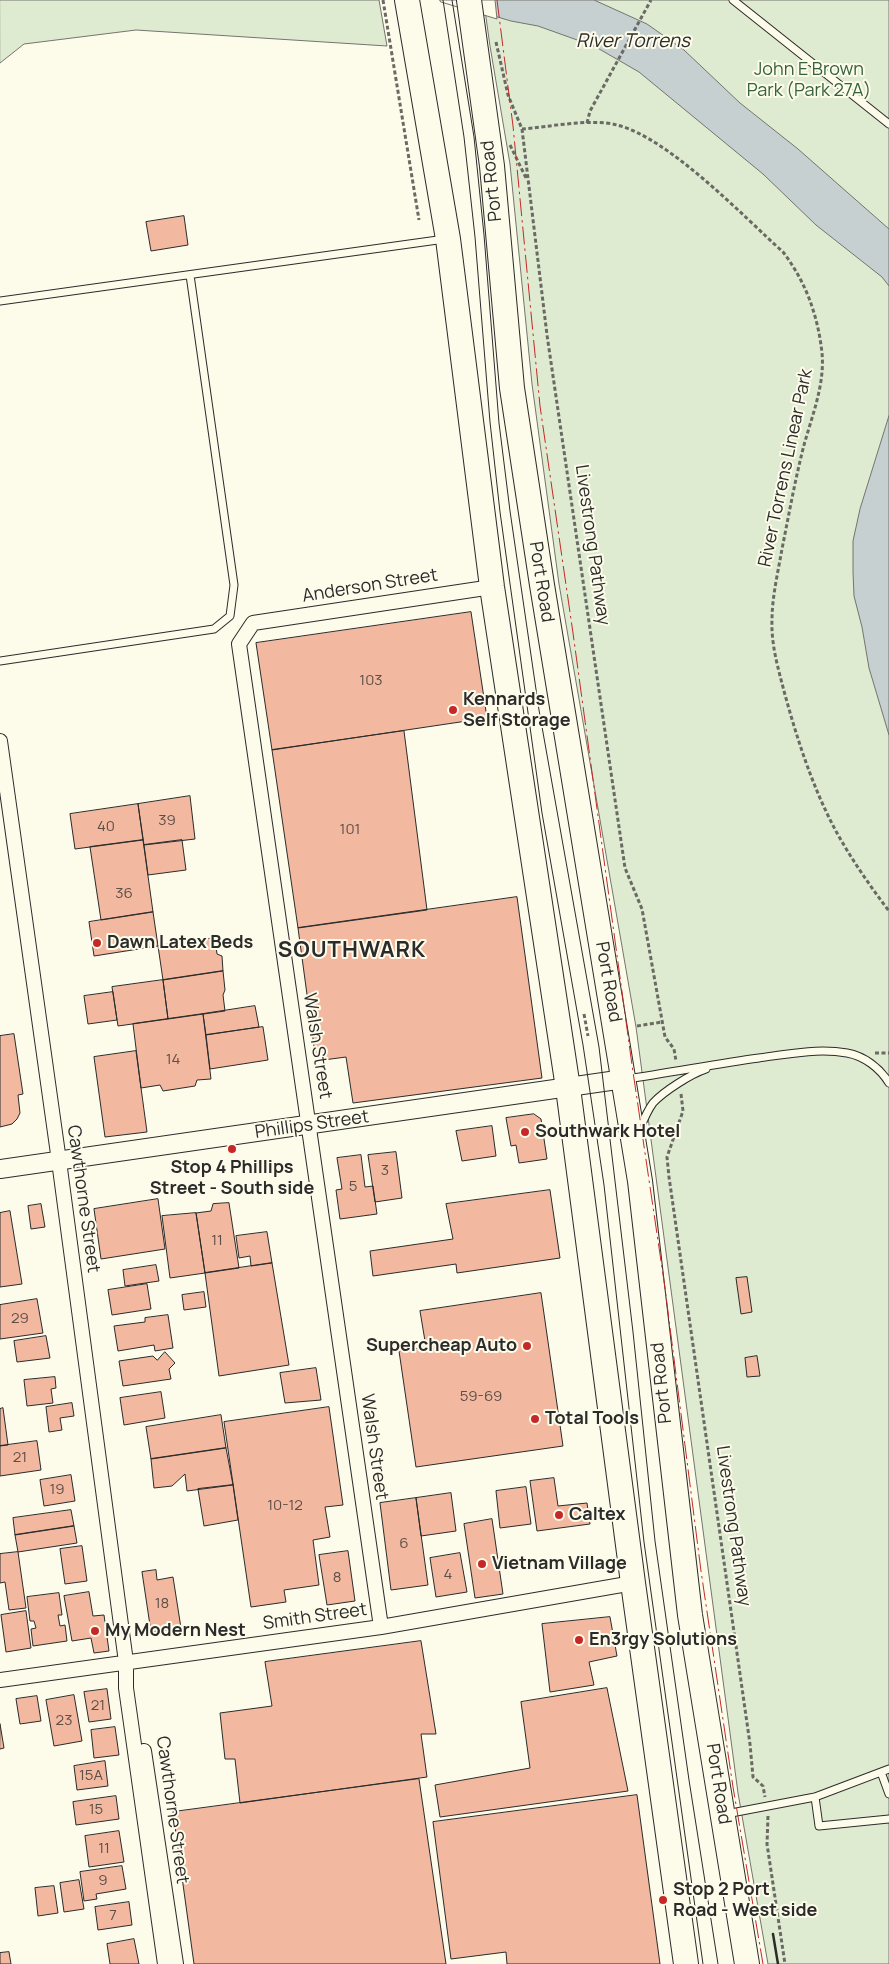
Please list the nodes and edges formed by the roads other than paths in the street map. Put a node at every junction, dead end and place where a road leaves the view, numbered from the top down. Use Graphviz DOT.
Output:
graph roads {
  1 [pos="469,0"];
  2 [pos="732,0"];
  3 [pos="409,11"];
  4 [pos="889,124"];
  5 [pos="448,239"];
  6 [pos="190,275"];
  7 [pos="0,301"];
  8 [pos="492,587"];
  9 [pos="253,623"];
  10 [pos="0,661"];
  11 [pos="0,741"];
  12 [pos="730,1062"];
  13 [pos="624,1079"];
  14 [pos="889,1083"];
  15 [pos="568,1088"];
  16 [pos="310,1126"];
  17 [pos="634,1143"];
  18 [pos="59,1161"];
  19 [pos="0,1169"];
  20 [pos="633,1583"];
  21 [pos="381,1627"];
  22 [pos="126,1662"];
  23 [pos="0,1680"];
  24 [pos="889,1769"];
  25 [pos="881,1772"];
  26 [pos="889,1794"];
  27 [pos="815,1797"];
  28 [pos="723,1815"];
  29 [pos="889,1819"];
  30 [pos="165,1964"];
  31 [pos="176,1964"];
  32 [pos="686,1964"];
  33 [pos="746,1964"];
  1 -- 13 [label="highway, Port Road"];
  2 -- 4 [label="lane"];
  3 -- 5 [label="highway"];
  5 -- 6 [label="lane"];
  5 -- 8 [label="highway"];
  6 -- 7 [label="lane"];
  6 -- 10 [label="lane"];
  8 -- 9 [label="street, Anderson Street"];
  8 -- 15 [label="highway"];
  9 -- 16 [label="street, Walsh Street"];
  11 -- 18 [label="street, Cawthorne Street"];
  12 -- 13 [label="lane"];
  12 -- 14 [label="lane"];
  12 -- 17 [label="lane"];
  13 -- 15 [label="street, Phillips Street"];
  13 -- 17 [label="highway, Port Road"];
  15 -- 16 [label="street, Phillips Street"];
  15 -- 20 [label="highway"];
  16 -- 18 [label="street, Phillips Street"];
  16 -- 21 [label="street, Walsh Street"];
  17 -- 28 [label="highway, Port Road"];
  18 -- 19 [label="street, Phillips Street"];
  18 -- 22 [label="street, Cawthorne Street"];
  20 -- 21 [label="street, Smith Street"];
  20 -- 32 [label="highway"];
  21 -- 22 [label="street, Smith Street"];
  22 -- 23 [label="street, Smith Street"];
  22 -- 30 [label="street, Cawthorne Street"];
  22 -- 31 [label="street, Cawthorne Street"];
  24 -- 25 [label="lane"];
  25 -- 26 [label="lane"];
  25 -- 27 [label="lane"];
  27 -- 28 [label="lane"];
  27 -- 29 [label="lane"];
  28 -- 33 [label="highway, Port Road"];
}
